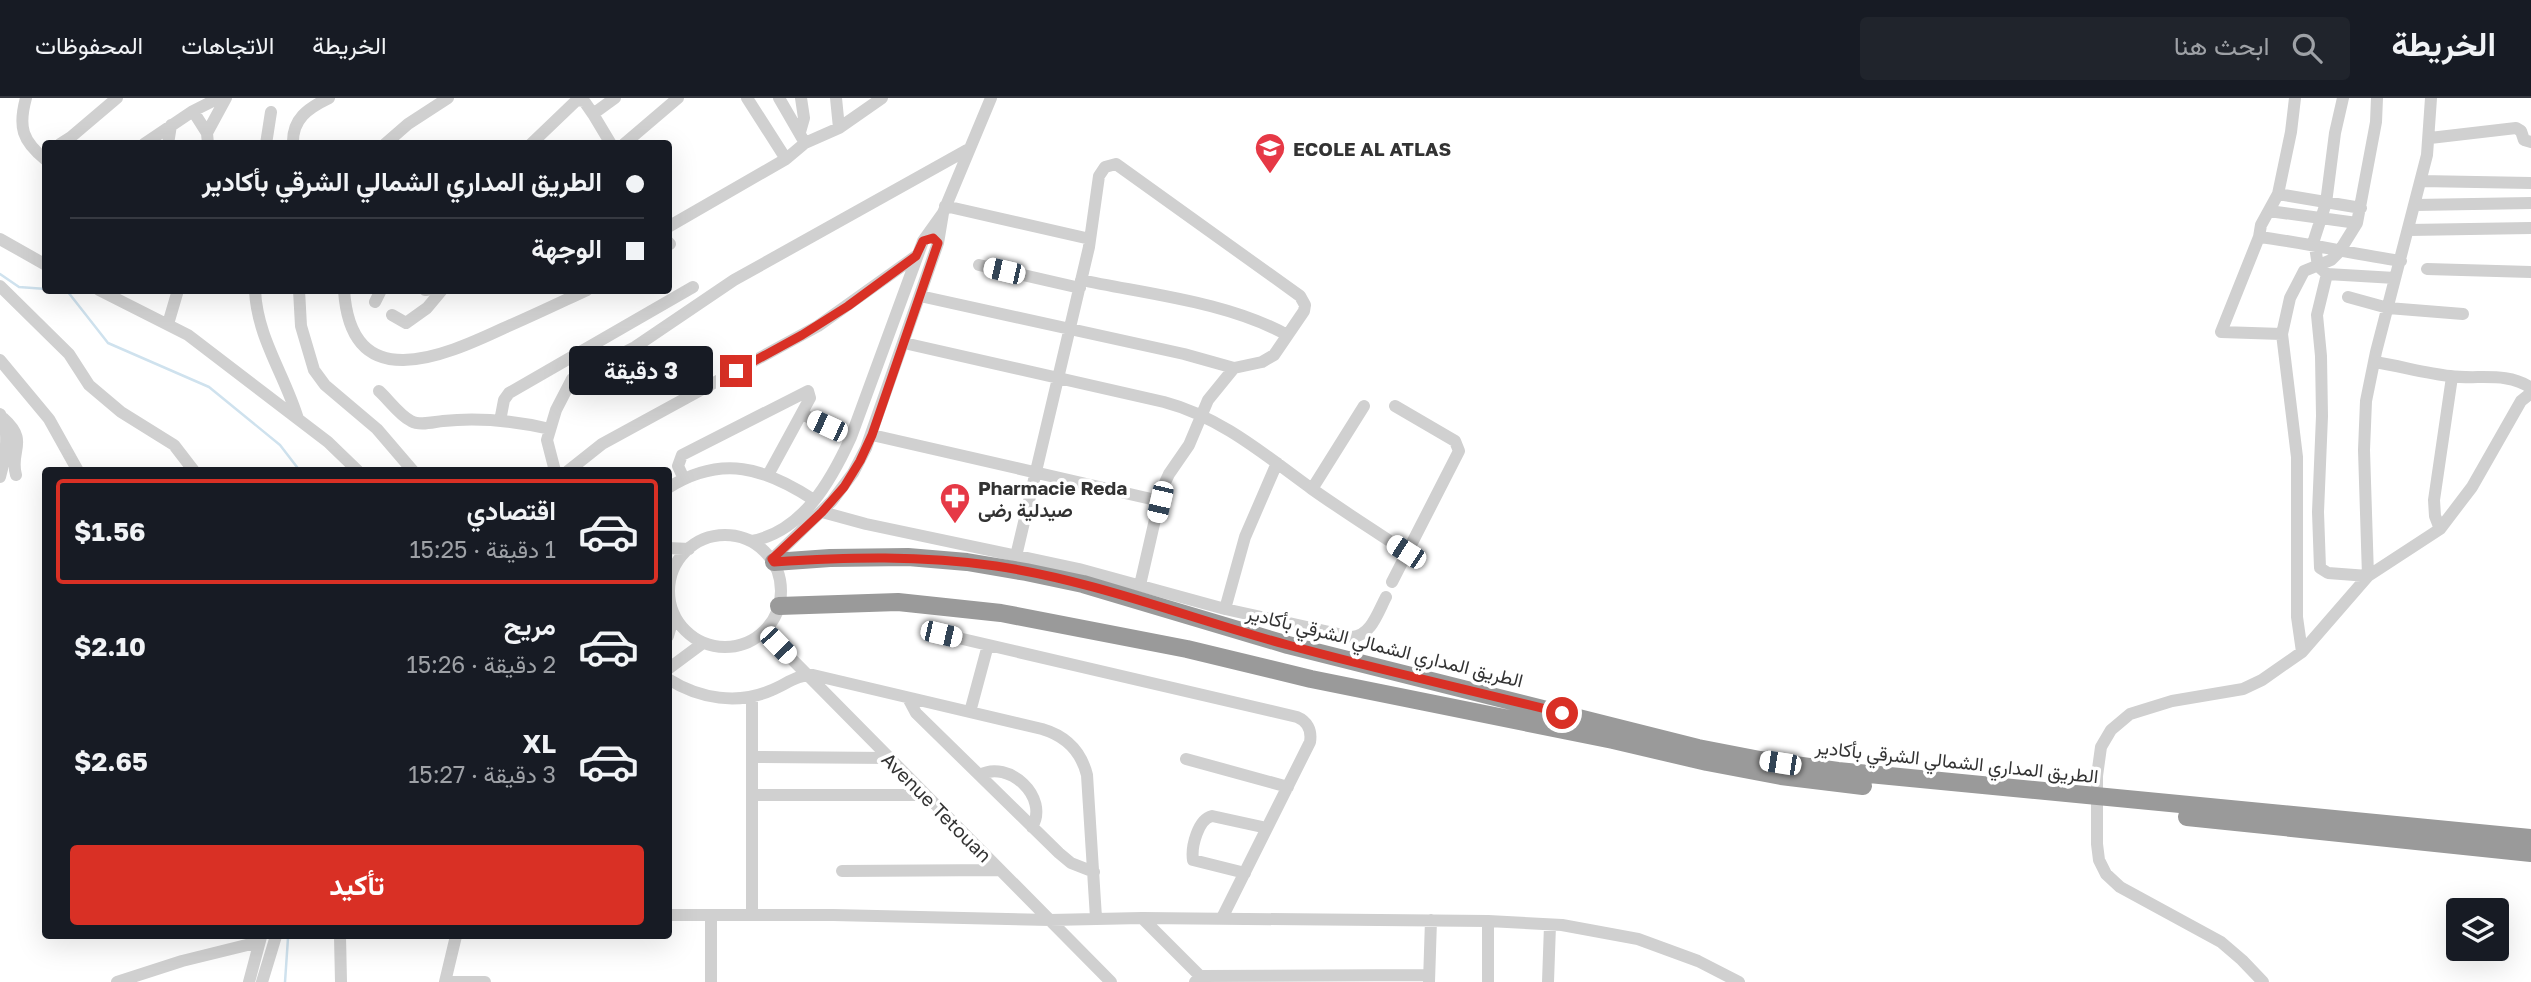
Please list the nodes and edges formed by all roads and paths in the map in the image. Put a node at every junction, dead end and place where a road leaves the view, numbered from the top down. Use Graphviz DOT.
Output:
graph roads {
  1 [pos="26,98"];
  2 [pos="117,98"];
  3 [pos="219,98"];
  4 [pos="226,98"];
  5 [pos="329,98"];
  6 [pos="448,98"];
  7 [pos="615,98"];
  8 [pos="678,98"];
  9 [pos="747,98"];
  10 [pos="779,98"];
  11 [pos="801,98"];
  12 [pos="836,98"];
  13 [pos="882,98"];
  14 [pos="991,98"];
  15 [pos="2295,98"];
  16 [pos="2343,98"];
  17 [pos="2377,98"];
  18 [pos="2431,98"];
  19 [pos="863,104"];
  20 [pos="193,111"];
  21 [pos="271,112"];
  22 [pos="593,114"];
  23 [pos="171,125"];
  24 [pos="839,128"];
  25 [pos="207,138"];
  26 [pos="802,138"];
  27 [pos="2430,138"];
  28 [pos="66,140"];
  29 [pos="150,140"];
  30 [pos="169,140"];
  31 [pos="267,140"];
  32 [pos="293,140"];
  33 [pos="390,140"];
  34 [pos="535,140"];
  35 [pos="609,140"];
  36 [pos="629,140"];
  37 [pos="2531,142"];
  38 [pos="967,150"];
  39 [pos="42,156"];
  40 [pos="786,159"];
  41 [pos="2421,181"];
  42 [pos="2531,183"];
  43 [pos="2278,194"];
  44 [pos="2326,202"];
  45 [pos="2531,203"];
  46 [pos="2415,205"];
  47 [pos="2361,208"];
  48 [pos="944,209"];
  49 [pos="2269,211"];
  50 [pos="2321,219"];
  51 [pos="2357,223"];
  52 [pos="672,226"];
  53 [pos="2531,228"];
  54 [pos="2409,230"];
  55 [pos="2259,237"];
  56 [pos="0,239"];
  57 [pos="1090,239"];
  58 [pos="923,241"];
  59 [pos="938,243"];
  60 [pos="2314,244"];
  61 [pos="2339,252"];
  62 [pos="916,256"];
  63 [pos="2401,261"];
  64 [pos="42,263"];
  65 [pos="979,265"];
  66 [pos="2427,269"];
  67 [pos="2323,270"];
  68 [pos="2531,272"];
  69 [pos="2395,278"];
  70 [pos="1080,284"];
  71 [pos="0,286"];
  72 [pos="692,287"];
  73 [pos="107,294"];
  74 [pos="177,294"];
  75 [pos="256,294"];
  76 [pos="299,294"];
  77 [pos="345,294"];
  78 [pos="439,294"];
  79 [pos="579,294"];
  80 [pos="920,296"];
  81 [pos="2347,297"];
  82 [pos="2388,308"];
  83 [pos="2463,314"];
  84 [pos="392,315"];
  85 [pos="168,324"];
  86 [pos="1069,329"];
  87 [pos="2283,334"];
  88 [pos="1287,335"];
  89 [pos="904,343"];
  90 [pos="0,360"];
  91 [pos="2374,362"];
  92 [pos="1234,368"];
  93 [pos="2452,377"];
  94 [pos="1057,379"];
  95 [pos="2531,390"];
  96 [pos="379,391"];
  97 [pos="1364,406"];
  98 [pos="1395,406"];
  99 [pos="803,414"];
  100 [pos="1200,415"];
  101 [pos="1,416"];
  102 [pos="298,419"];
  103 [pos="500,421"];
  104 [pos="550,429"];
  105 [pos="872,435"];
  106 [pos="3,436"];
  107 [pos="851,438"];
  108 [pos="1277,463"];
  109 [pos="76,467"];
  110 [pos="191,467"];
  111 [pos="354,467"];
  112 [pos="410,467"];
  113 [pos="554,467"];
  114 [pos="573,467"];
  115 [pos="1035,473"];
  116 [pos="16,475"];
  117 [pos="768,475"];
  118 [pos="0,477"];
  119 [pos="684,479"];
  120 [pos="672,486"];
  121 [pos="1312,489"];
  122 [pos="814,500"];
  123 [pos="1160,502"];
  124 [pos="822,512"];
  125 [pos="2440,529"];
  126 [pos="752,541"];
  127 [pos="672,548"];
  128 [pos="689,549"];
  129 [pos="1406,552"];
  130 [pos="1016,556"];
  131 [pos="773,561"];
  132 [pos="672,571"];
  133 [pos="2368,576"];
  134 [pos="1392,582"];
  135 [pos="1140,585"];
  136 [pos="1386,597"];
  137 [pos="779,606"];
  138 [pos="672,607"];
  139 [pos="1226,609"];
  140 [pos="674,615"];
  141 [pos="672,622"];
  142 [pos="764,631"];
  143 [pos="941,634"];
  144 [pos="703,643"];
  145 [pos="988,645"];
  146 [pos="2302,652"];
  147 [pos="672,661"];
  148 [pos="807,675"];
  149 [pos="672,681"];
  150 [pos="752,697"];
  151 [pos="908,698"];
  152 [pos="970,712"];
  153 [pos="752,757"];
  154 [pos="889,758"];
  155 [pos="1186,759"];
  156 [pos="979,775"];
  157 [pos="1288,787"];
  158 [pos="752,795"];
  159 [pos="925,795"];
  160 [pos="1032,827"];
  161 [pos="1267,828"];
  162 [pos="2531,838"];
  163 [pos="2531,853"];
  164 [pos="1000,870"];
  165 [pos="842,871"];
  166 [pos="1094,872"];
  167 [pos="1245,873"];
  168 [pos="672,915"];
  169 [pos="711,915"];
  170 [pos="752,915"];
  171 [pos="1096,918"];
  172 [pos="1142,918"];
  173 [pos="1222,918"];
  174 [pos="1050,920"];
  175 [pos="1431,920"];
  176 [pos="1488,920"];
  177 [pos="1550,925"];
  178 [pos="260,939"];
  179 [pos="275,939"];
  180 [pos="340,939"];
  181 [pos="456,939"];
  182 [pos="1429,979"];
  183 [pos="1725,979"];
  184 [pos="1201,980"];
  185 [pos="117,982"];
  186 [pos="249,982"];
  187 [pos="262,982"];
  188 [pos="341,982"];
  189 [pos="445,982"];
  190 [pos="485,982"];
  191 [pos="711,982"];
  192 [pos="1111,982"];
  193 [pos="1488,982"];
  194 [pos="1548,982"];
  195 [pos="1739,982"];
  196 [pos="2263,982"];
  1 -- 39 [label="street"];
  2 -- 28 [label="street"];
  3 -- 20 [label="street"];
  4 -- 25 [label="street"];
  5 -- 32 [label="street"];
  6 -- 33 [label="street"];
  7 -- 22 [label="street"];
  8 -- 36 [label="street"];
  9 -- 40 [label="street"];
  10 -- 26 [label="street"];
  11 -- 26 [label="street"];
  12 -- 24 [label="street"];
  13 -- 19 [label="street"];
  14 -- 38 [label="street"];
  15 -- 43 [label="street"];
  16 -- 44 [label="street"];
  17 -- 47 [label="street"];
  18 -- 27 [label="street"];
  19 -- 24 [label="street"];
  20 -- 23 [label="street"];
  20 -- 25 [label="street"];
  21 -- 31 [label="street"];
  22 -- 34 [label="street"];
  22 -- 35 [label="street"];
  23 -- 29 [label="street"];
  23 -- 30 [label="street"];
  24 -- 26 [label="street"];
  26 -- 40 [label="street"];
  27 -- 37 [label="street"];
  27 -- 41 [label="street"];
  38 -- 48 [label="street"];
  38 -- 104 [label="street"];
  40 -- 52 [label="street"];
  41 -- 42 [label="street"];
  41 -- 46 [label="street"];
  43 -- 44 [label="street"];
  43 -- 49 [label="street"];
  44 -- 47 [label="street"];
  44 -- 50 [label="street"];
  45 -- 46 [label="street"];
  46 -- 54 [label="street"];
  47 -- 51 [label="street"];
  48 -- 57 [label="street"];
  48 -- 58 [label="street"];
  48 -- 59 [label="street"];
  49 -- 50 [label="street"];
  49 -- 55 [label="street"];
  50 -- 51 [label="street"];
  50 -- 60 [label="street"];
  51 -- 61 [label="street"];
  53 -- 54 [label="street"];
  54 -- 63 [label="street"];
  55 -- 60 [label="street"];
  55 -- 87 [label="street"];
  56 -- 64 [label="street"];
  57 -- 70 [label="street"];
  57 -- 88 [label="street"];
  58 -- 59 [label="street"];
  58 -- 62 [label="street"];
  59 -- 80 [label="street"];
  60 -- 61 [label="street"];
  60 -- 67 [label="street"];
  61 -- 63 [label="street"];
  61 -- 67 [label="street"];
  62 -- 107 [label="street"];
  62 -- 114 [label="street"];
  63 -- 69 [label="street"];
  65 -- 70 [label="street"];
  66 -- 68 [label="street"];
  67 -- 69 [label="street"];
  67 -- 87 [label="street"];
  67 -- 133 [label="street"];
  69 -- 82 [label="street"];
  70 -- 86 [label="street"];
  70 -- 88 [label="street"];
  71 -- 110 [label="street"];
  72 -- 103 [label="street"];
  73 -- 85 [label="street"];
  74 -- 85 [label="street"];
  75 -- 102 [label="street"];
  76 -- 112 [label="street"];
  77 -- 79 [label="street"];
  78 -- 84 [label="street"];
  80 -- 86 [label="street"];
  80 -- 89 [label="street"];
  81 -- 82 [label="street"];
  82 -- 83 [label="street"];
  82 -- 91 [label="street"];
  85 -- 102 [label="street"];
  86 -- 92 [label="street"];
  86 -- 94 [label="street"];
  87 -- 146 [label="street"];
  88 -- 92 [label="street"];
  89 -- 94 [label="street"];
  89 -- 105 [label="street"];
  90 -- 109 [label="street"];
  91 -- 93 [label="street"];
  91 -- 133 [label="street"];
  92 -- 100 [label="street"];
  93 -- 95 [label="street"];
  93 -- 125 [label="street"];
  94 -- 100 [label="street"];
  94 -- 115 [label="street"];
  95 -- 125 [label="street"];
  96 -- 103 [label="street"];
  97 -- 121 [label="street"];
  98 -- 129 [label="street"];
  99 -- 107 [label="street"];
  99 -- 117 [label="street"];
  99 -- 119 [label="street"];
  100 -- 108 [label="street"];
  100 -- 123 [label="street"];
  101 -- 106 [label="street"];
  101 -- 116 [label="street"];
  102 -- 111 [label="street"];
  103 -- 104 [label="street"];
  104 -- 113 [label="street"];
  105 -- 115 [label="street"];
  105 -- 124 [label="street"];
  106 -- 118 [label="street"];
  107 -- 122 [label="street"];
  108 -- 121 [label="street"];
  108 -- 139 [label="street"];
  115 -- 123 [label="street"];
  115 -- 130 [label="street"];
  117 -- 119 [label="street"];
  117 -- 122 [label="street"];
  119 -- 120 [label="street"];
  121 -- 129 [label="street"];
  122 -- 126 [label="street"];
  123 -- 135 [label="street"];
  124 -- 130 [label="street"];
  124 -- 131 [label="street"];
  125 -- 133 [label="street"];
  126 -- 128 [label="street"];
  126 -- 131 [label="street"];
  127 -- 128 [label="street"];
  128 -- 132 [label="street"];
  129 -- 134 [label="street"];
  130 -- 135 [label="street"];
  131 -- 137 [label="street"];
  131 -- 162 [label="highway, الطريق المداري الشمالي الشرقي بأكادير"];
  133 -- 146 [label="street"];
  135 -- 139 [label="street"];
  136 -- 139 [label="street"];
  137 -- 142 [label="street"];
  137 -- 163 [label="highway, الطريق المداري الشمالي الشرقي بأكادير"];
  138 -- 140 [label="street"];
  140 -- 141 [label="street"];
  140 -- 144 [label="street"];
  142 -- 144 [label="street"];
  142 -- 148 [label="street, Avenue Tetouan"];
  143 -- 145 [label="street"];
  144 -- 147 [label="street"];
  145 -- 152 [label="street"];
  145 -- 157 [label="street"];
  146 -- 196 [label="street"];
  148 -- 150 [label="street"];
  148 -- 151 [label="street"];
  148 -- 154 [label="street, Avenue Tetouan"];
  149 -- 150 [label="street"];
  150 -- 153 [label="street"];
  151 -- 152 [label="street"];
  151 -- 156 [label="street"];
  152 -- 166 [label="street"];
  153 -- 154 [label="street"];
  153 -- 158 [label="street"];
  154 -- 159 [label="street, Avenue Tetouan"];
  155 -- 157 [label="street"];
  156 -- 160 [label="street"];
  156 -- 160 [label="street"];
  157 -- 161 [label="street"];
  158 -- 159 [label="street"];
  158 -- 170 [label="street"];
  159 -- 164 [label="street, Avenue Tetouan"];
  160 -- 166 [label="street"];
  161 -- 167 [label="street"];
  161 -- 167 [label="street"];
  164 -- 165 [label="street"];
  164 -- 174 [label="street, Avenue Tetouan"];
  166 -- 171 [label="street"];
  167 -- 173 [label="street"];
  168 -- 169 [label="street"];
  169 -- 170 [label="street"];
  169 -- 191 [label="street"];
  170 -- 174 [label="street"];
  171 -- 172 [label="street"];
  171 -- 174 [label="street"];
  172 -- 173 [label="street"];
  172 -- 184 [label="street"];
  173 -- 175 [label="street"];
  174 -- 192 [label="street, Avenue Tetouan"];
  175 -- 176 [label="street"];
  175 -- 182 [label="street"];
  176 -- 177 [label="street"];
  176 -- 193 [label="street"];
  177 -- 183 [label="street"];
  177 -- 194 [label="street"];
  178 -- 185 [label="street"];
  178 -- 186 [label="street"];
  179 -- 187 [label="street"];
  180 -- 188 [label="street"];
  181 -- 189 [label="street"];
  182 -- 184 [label="street"];
  183 -- 195 [label="street"];
  189 -- 190 [label="street"];
}
